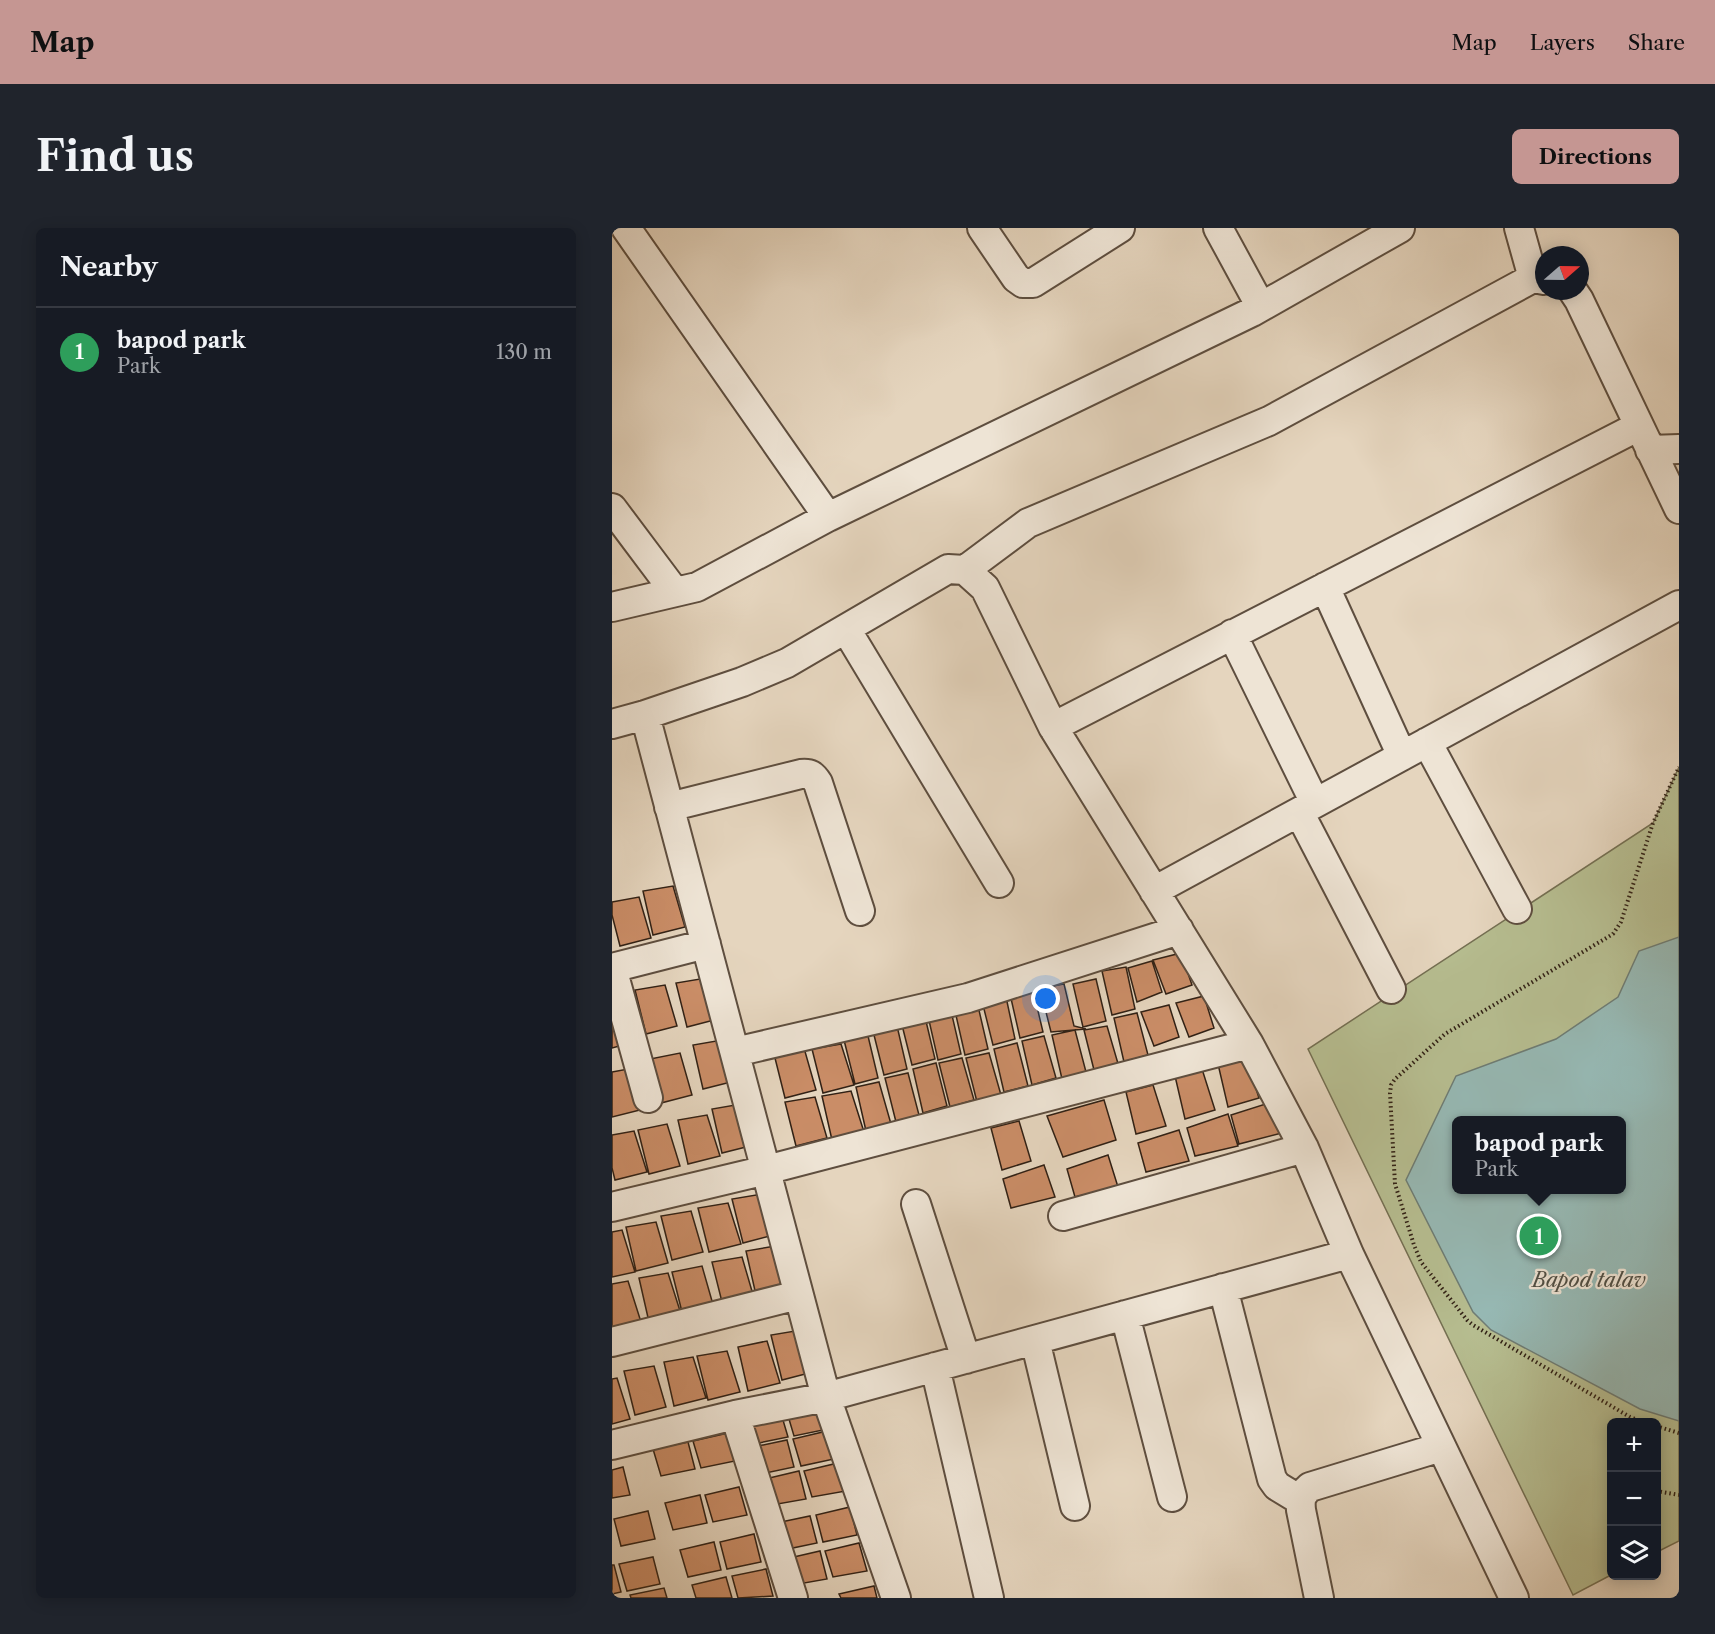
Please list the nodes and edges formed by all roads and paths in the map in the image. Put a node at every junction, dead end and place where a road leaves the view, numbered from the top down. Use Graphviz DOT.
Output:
graph roads {
  1 [pos="626,228"];
  2 [pos="982,228"];
  3 [pos="1120,228"];
  4 [pos="1218,228"];
  5 [pos="1400,228"];
  6 [pos="1520,228"];
  7 [pos="1535,268"];
  8 [pos="1535,281"];
  9 [pos="1579,300"];
  10 [pos="1261,307"];
  11 [pos="1645,438"];
  12 [pos="1679,449"];
  13 [pos="612,508"];
  14 [pos="1679,509"];
  15 [pos="828,517"];
  16 [pos="964,570"];
  17 [pos="1325,587"];
  18 [pos="675,592"];
  19 [pos="1679,605"];
  20 [pos="612,607"];
  21 [pos="846,629"];
  22 [pos="1232,634"];
  23 [pos="645,715"];
  24 [pos="613,717"];
  25 [pos="1053,727"];
  26 [pos="1427,742"];
  27 [pos="1402,756"];
  28 [pos="1679,767"];
  29 [pos="669,807"];
  30 [pos="1307,808"];
  31 [pos="999,883"];
  32 [pos="1154,891"];
  33 [pos="1517,909"];
  34 [pos="860,911"];
  35 [pos="1179,930"];
  36 [pos="705,944"];
  37 [pos="612,968"];
  38 [pos="1391,989"];
  39 [pos="1249,1044"];
  40 [pos="735,1052"];
  41 [pos="648,1098"];
  42 [pos="1304,1148"];
  43 [pos="766,1170"];
  44 [pos="916,1204"];
  45 [pos="612,1207"];
  46 [pos="1063,1216"];
  47 [pos="1349,1254"];
  48 [pos="1222,1288"];
  49 [pos="798,1295"];
  50 [pos="1125,1315"];
  51 [pos="1035,1340"];
  52 [pos="612,1342"];
  53 [pos="966,1359"];
  54 [pos="935,1367"];
  55 [pos="826,1397"];
  56 [pos="735,1415"];
  57 [pos="1633,1418"];
  58 [pos="1661,1428"];
  59 [pos="1679,1433"];
  60 [pos="612,1445"];
  61 [pos="1441,1447"];
  62 [pos="1661,1492"];
  63 [pos="1679,1495"];
  64 [pos="1172,1497"];
  65 [pos="1300,1500"];
  66 [pos="1075,1506"];
  67 [pos="793,1598"];
  68 [pos="896,1598"];
  69 [pos="989,1598"];
  70 [pos="1319,1598"];
  71 [pos="1514,1598"];
  1 -- 15 [label="street"];
  2 -- 3 [label="street"];
  4 -- 10 [label="street"];
  5 -- 10 [label="street"];
  6 -- 7 [label="street"];
  8 -- 16 [label="street"];
  9 -- 11 [label="street"];
  10 -- 15 [label="street"];
  11 -- 12 [label="street"];
  11 -- 14 [label="street"];
  11 -- 17 [label="street"];
  13 -- 18 [label="street"];
  15 -- 18 [label="street"];
  16 -- 21 [label="street"];
  16 -- 25 [label="street"];
  17 -- 22 [label="street"];
  17 -- 27 [label="street"];
  18 -- 20 [label="street"];
  19 -- 26 [label="street"];
  21 -- 23 [label="street"];
  21 -- 31 [label="street"];
  22 -- 25 [label="street"];
  22 -- 30 [label="street"];
  23 -- 24 [label="street"];
  23 -- 29 [label="street"];
  25 -- 32 [label="street"];
  26 -- 27 [label="street"];
  26 -- 33 [label="street"];
  27 -- 30 [label="street"];
  28 -- 57 [label="path"];
  29 -- 34 [label="street"];
  29 -- 36 [label="street"];
  30 -- 32 [label="street"];
  30 -- 38 [label="street"];
  32 -- 35 [label="street"];
  35 -- 39 [label="street"];
  35 -- 40 [label="street"];
  36 -- 37 [label="street"];
  36 -- 40 [label="street"];
  37 -- 41 [label="street"];
  39 -- 42 [label="street"];
  39 -- 43 [label="street"];
  40 -- 43 [label="street"];
  42 -- 46 [label="street"];
  42 -- 47 [label="street"];
  43 -- 45 [label="street"];
  43 -- 49 [label="street"];
  44 -- 53 [label="street"];
  47 -- 48 [label="street"];
  47 -- 61 [label="street"];
  48 -- 50 [label="street"];
  48 -- 65 [label="street"];
  49 -- 52 [label="street"];
  49 -- 55 [label="street"];
  50 -- 51 [label="street"];
  50 -- 64 [label="street"];
  51 -- 53 [label="street"];
  51 -- 66 [label="street"];
  53 -- 54 [label="street"];
  54 -- 55 [label="street"];
  54 -- 69 [label="street"];
  55 -- 56 [label="street"];
  55 -- 68 [label="street"];
  56 -- 60 [label="street"];
  56 -- 67 [label="street"];
  58 -- 59 [label="path"];
  61 -- 65 [label="street"];
  61 -- 71 [label="street"];
  62 -- 63 [label="path"];
  65 -- 70 [label="street"];
}
